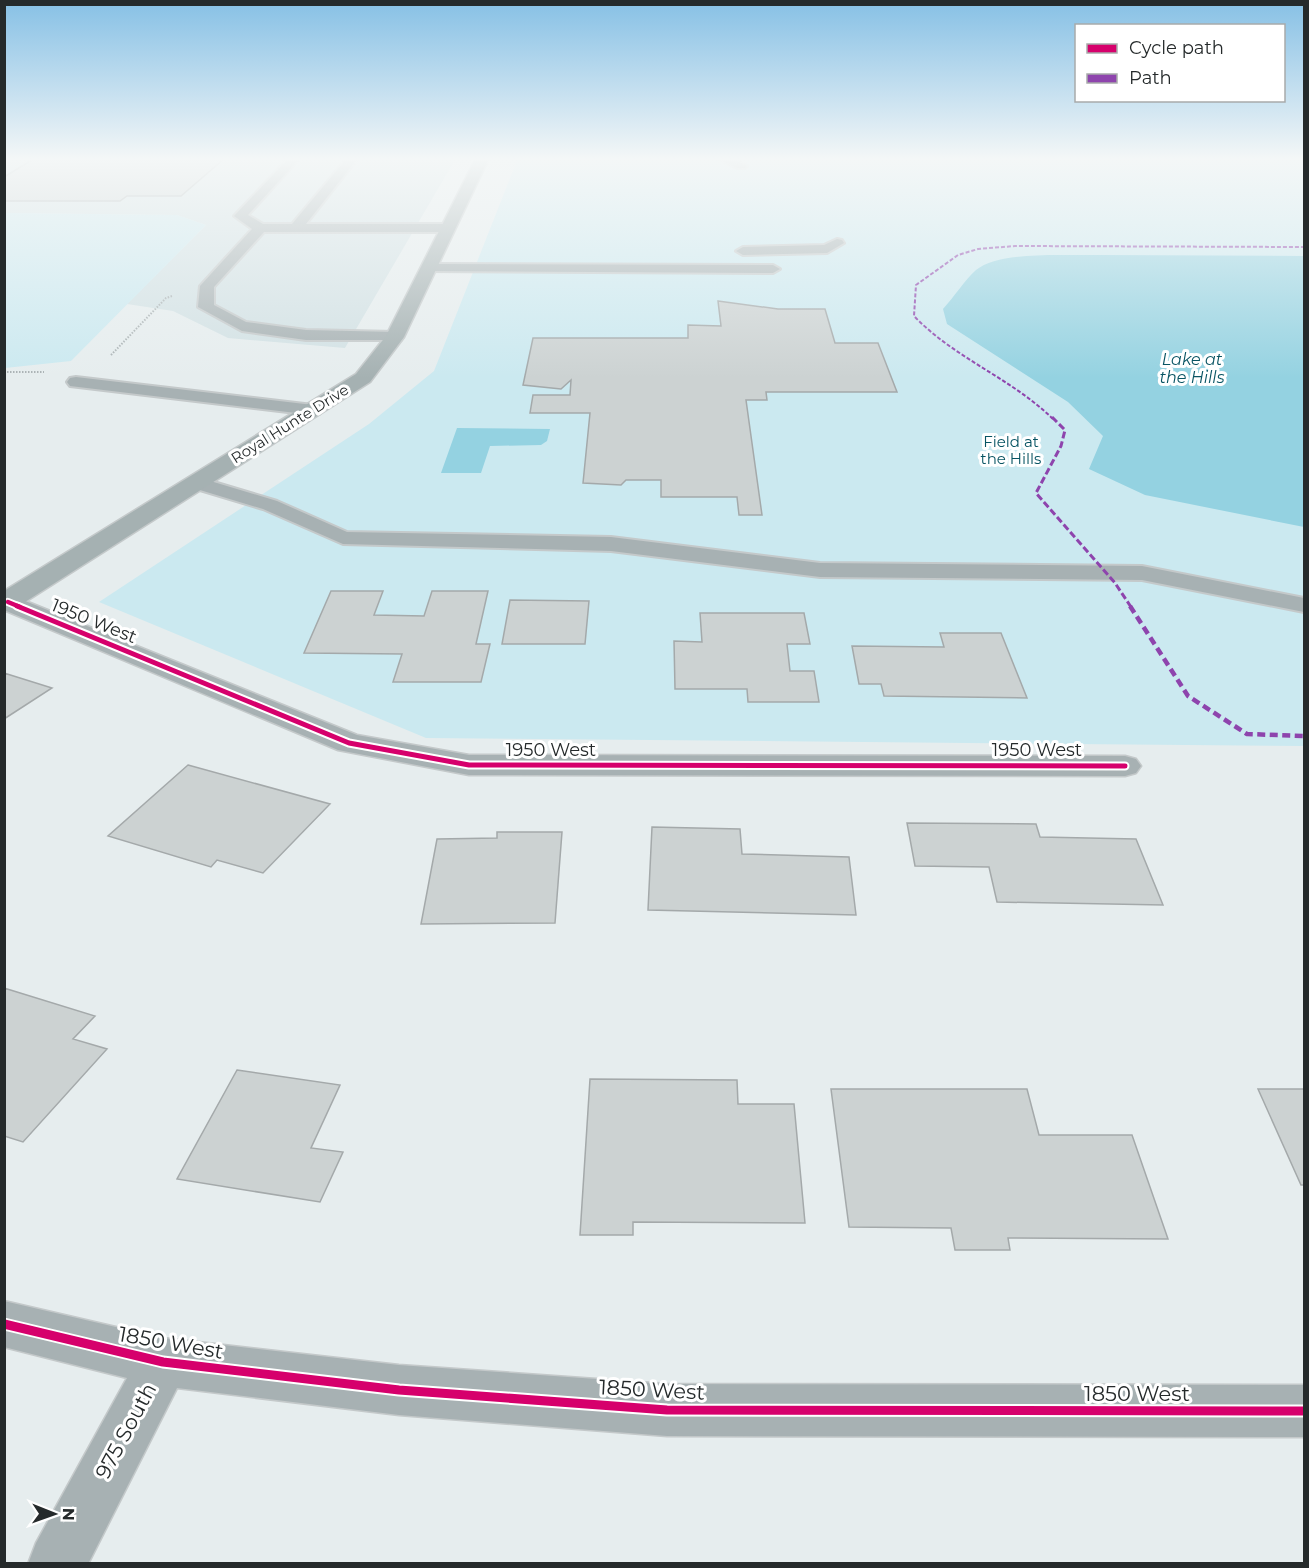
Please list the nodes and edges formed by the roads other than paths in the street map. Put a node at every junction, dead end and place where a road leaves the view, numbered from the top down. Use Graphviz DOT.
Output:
graph roads {
  1 [pos="257,231"];
  2 [pos="446,231"];
  3 [pos="837,243"];
  4 [pos="674,250"];
  5 [pos="727,250"];
  6 [pos="429,268"];
  7 [pos="774,269"];
  8 [pos="675,273"];
  9 [pos="395,337"];
  10 [pos="76,382"];
  11 [pos="313,410"];
  12 [pos="197,483"];
  13 [pos="6,602"];
  14 [pos="1305,605"];
  15 [pos="1125,766"];
  16 [pos="4,1324"];
  17 [pos="163,1362"];
  18 [pos="1305,1411"];
  19 [pos="57,1563"];
  1 -- 9 [label="lane"];
  2 -- 6 [label="main road, Royal Hunte Drive"];
  3 -- 5 [label="lane"];
  4 -- 8 [label="lane"];
  6 -- 8 [label="lane"];
  6 -- 9 [label="main road, Royal Hunte Drive"];
  7 -- 8 [label="lane"];
  9 -- 11 [label="main road, Royal Hunte Drive"];
  10 -- 11 [label="lane"];
  11 -- 12 [label="main road, Royal Hunte Drive"];
  12 -- 13 [label="main road, Royal Hunte Drive"];
  12 -- 14 [label="lane"];
  13 -- 15 [label="street, 1950 West"];
  16 -- 17 [label="street, 1850 West"];
  17 -- 18 [label="street, 1850 West"];
  17 -- 19 [label="street, 975 South"];
}
